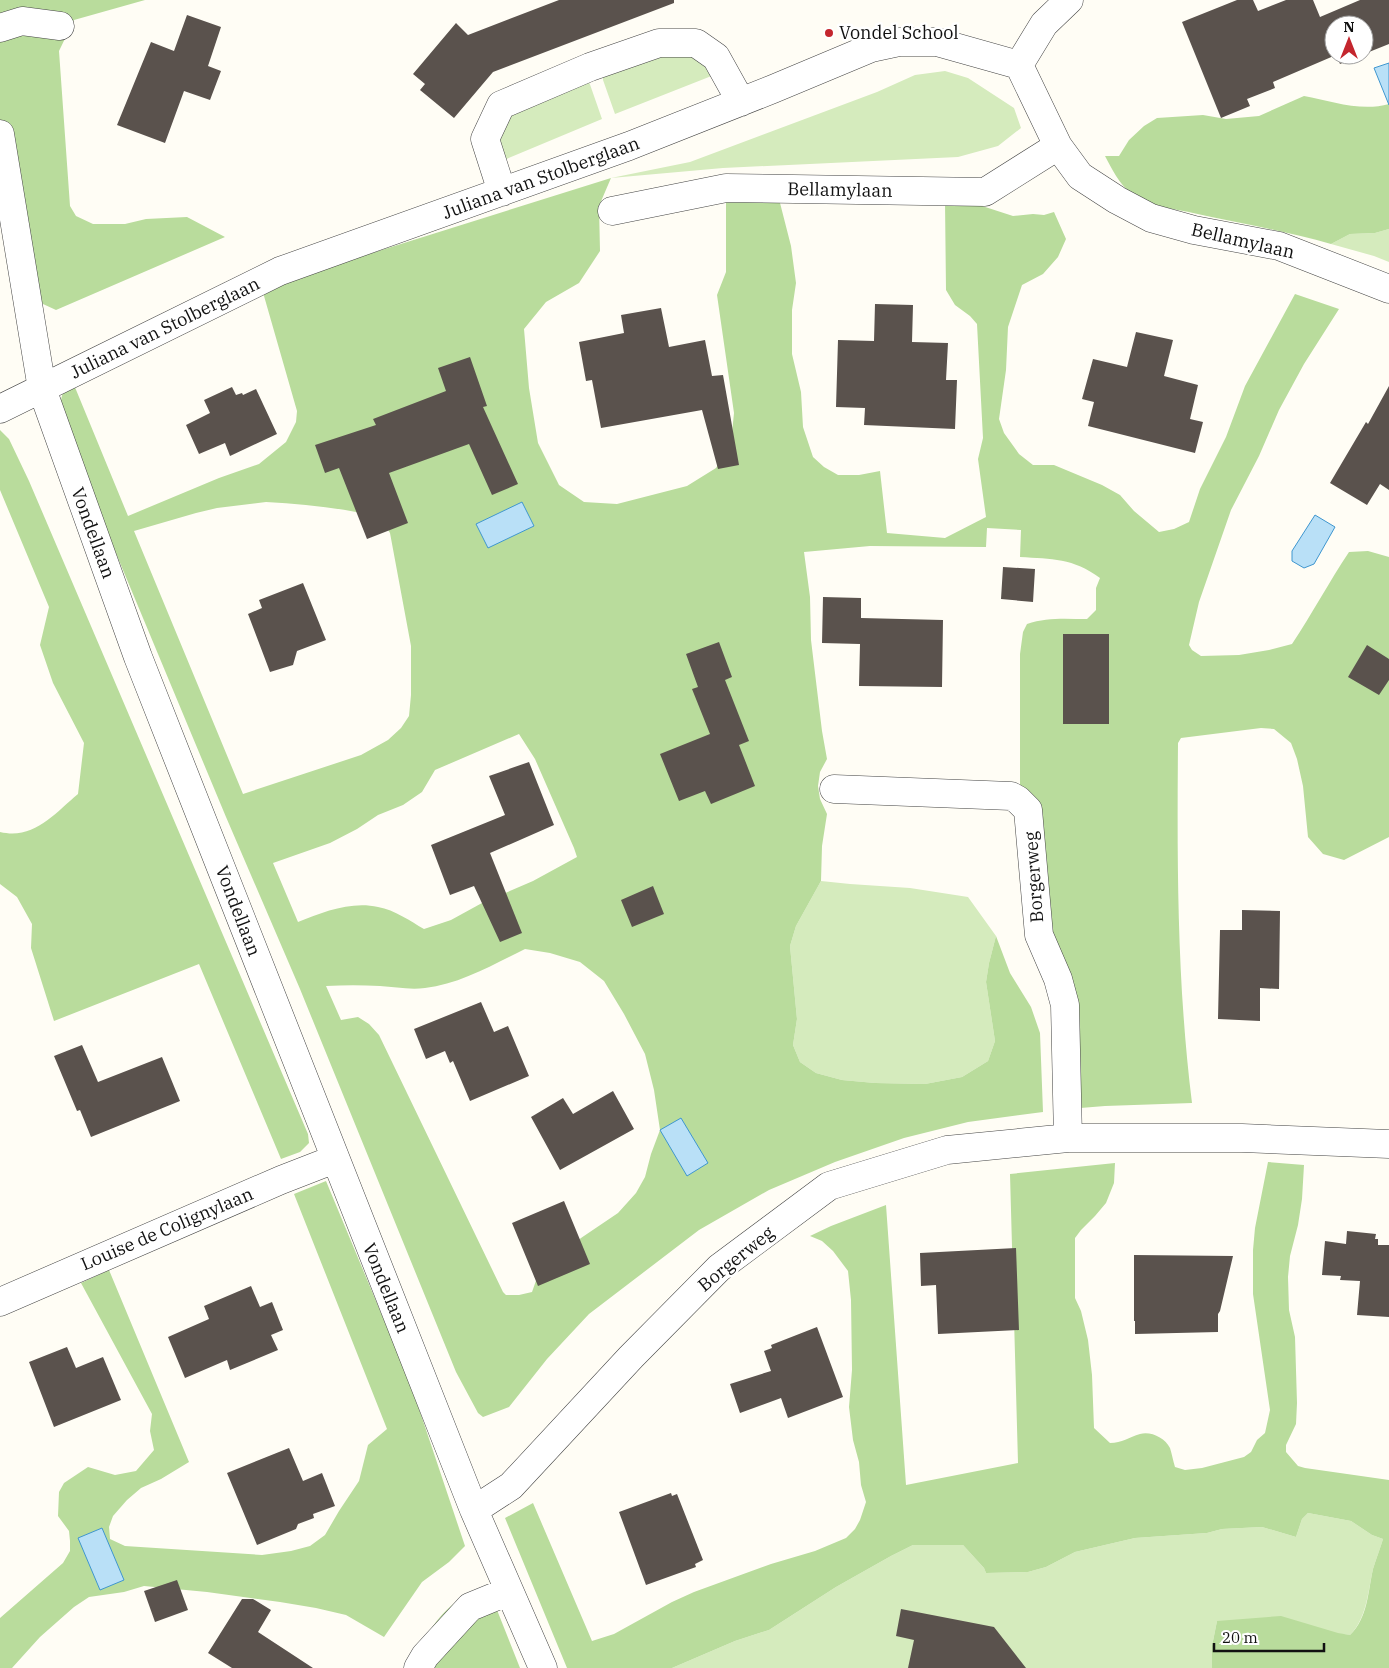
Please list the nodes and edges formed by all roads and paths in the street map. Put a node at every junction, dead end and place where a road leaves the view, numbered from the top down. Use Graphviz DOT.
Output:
graph roads {
  1 [pos="1069,0"];
  2 [pos="60,26"];
  3 [pos="0,28"];
  4 [pos="1019,65"];
  5 [pos="741,102"];
  6 [pos="0,134"];
  7 [pos="1058,146"];
  8 [pos="502,192"];
  9 [pos="612,211"];
  10 [pos="1389,289"];
  11 [pos="42,389"];
  12 [pos="0,409"];
  13 [pos="834,789"];
  14 [pos="1068,1138"];
  15 [pos="1389,1144"];
  16 [pos="335,1159"];
  17 [pos="0,1302"];
  18 [pos="474,1510"];
  19 [pos="509,1591"];
  20 [pos="418,1668"];
  21 [pos="543,1668"];
  1 -- 4 [label="street"];
  2 -- 3 [label="street"];
  4 -- 5 [label="street, Juliana van Stolberglaan"];
  4 -- 7 [label="street, Bellamylaan"];
  5 -- 8 [label="street, Juliana van Stolberglaan"];
  5 -- 8 [label="street"];
  6 -- 11 [label="street, Vondellaan"];
  7 -- 9 [label="street, Bellamylaan"];
  7 -- 10 [label="street, Bellamylaan"];
  8 -- 11 [label="street, Juliana van Stolberglaan"];
  11 -- 12 [label="street, Juliana van Stolberglaan"];
  11 -- 16 [label="street, Vondellaan"];
  13 -- 14 [label="street, Borgerweg"];
  14 -- 15 [label="street, Borgerweg"];
  14 -- 18 [label="street, Borgerweg"];
  16 -- 17 [label="street, Louise de Colignylaan"];
  16 -- 18 [label="street, Vondellaan"];
  18 -- 19 [label="street, Vondellaan"];
  19 -- 20 [label="street"];
  19 -- 21 [label="street, Vondellaan"];
}
